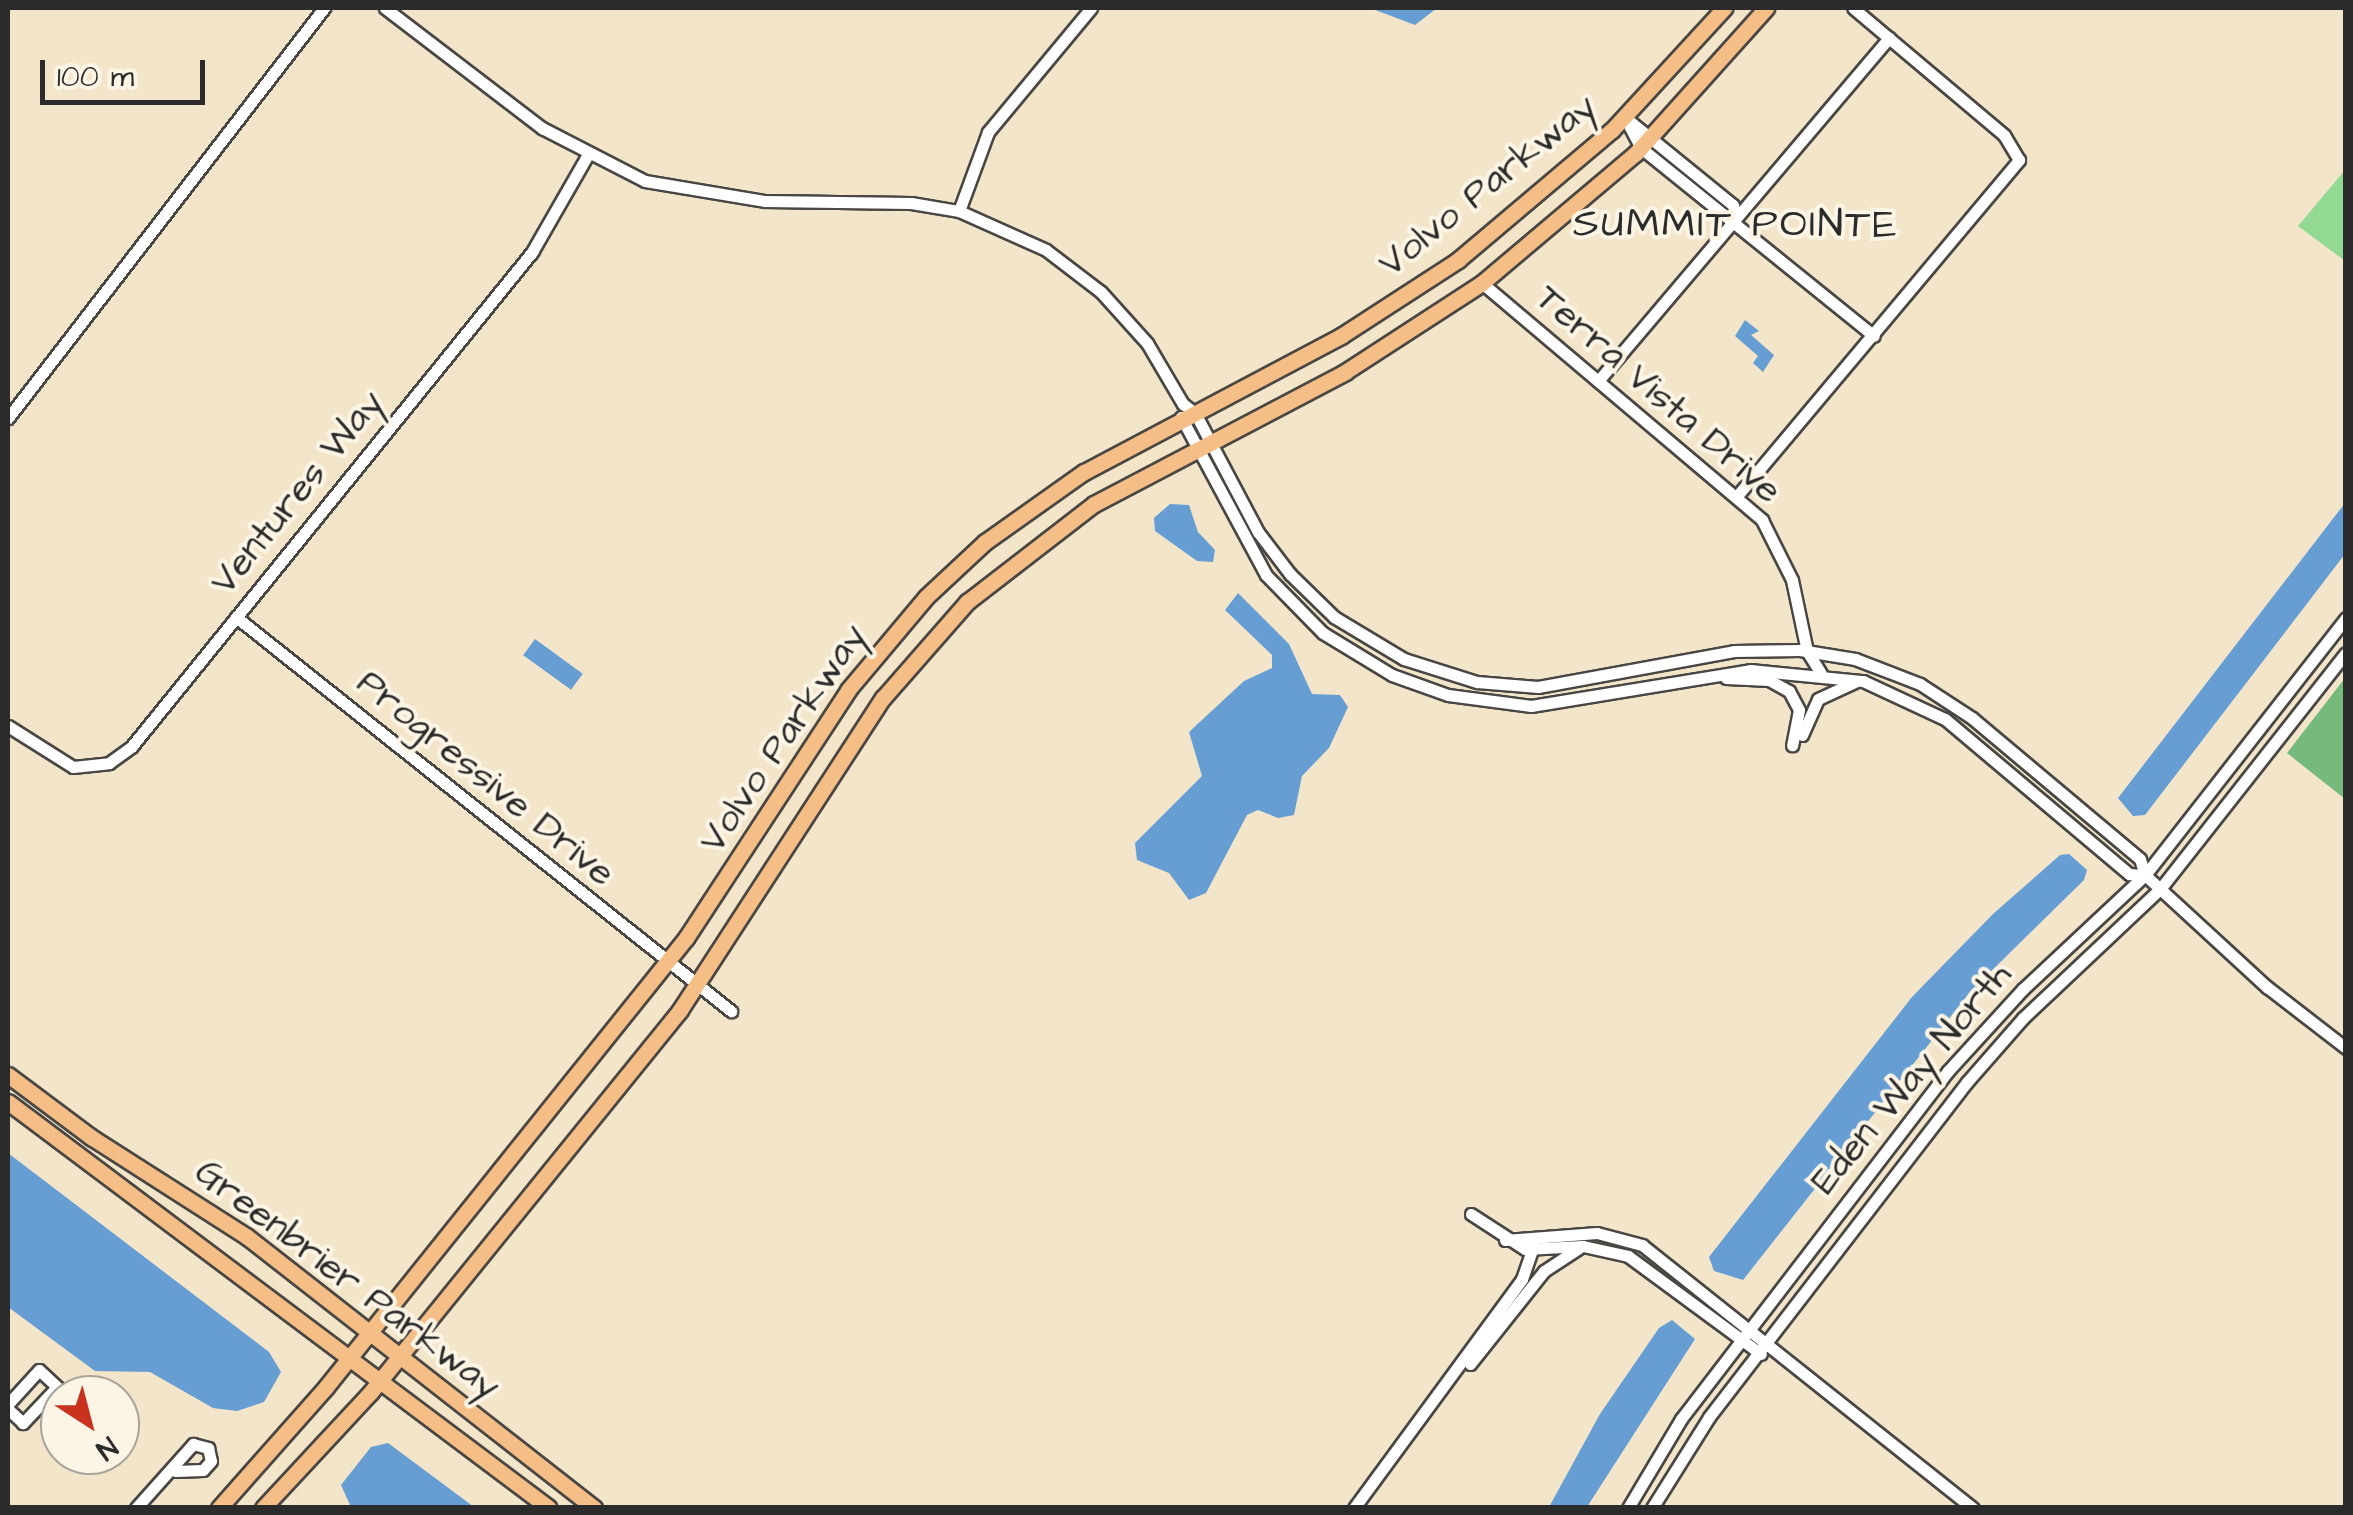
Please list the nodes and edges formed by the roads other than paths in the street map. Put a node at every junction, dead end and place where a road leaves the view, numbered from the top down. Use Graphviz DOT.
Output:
graph roads {
  1 [pos="324,8"];
  2 [pos="385,8"];
  3 [pos="1091,8"];
  4 [pos="1724,8"];
  5 [pos="1766,8"];
  6 [pos="1853,8"];
  7 [pos="1889,38"];
  8 [pos="1625,118"];
  9 [pos="1654,135"];
  10 [pos="1641,148"];
  11 [pos="588,156"];
  12 [pos="959,212"];
  13 [pos="1736,218"];
  14 [pos="1482,283"];
  15 [pos="1874,336"];
  16 [pos="1598,381"];
  17 [pos="1186,413"];
  18 [pos="8,418"];
  19 [pos="1203,446"];
  20 [pos="1737,496"];
  21 [pos="236,617"];
  22 [pos="2346,618"];
  23 [pos="1807,651"];
  24 [pos="2346,653"];
  25 [pos="1821,672"];
  26 [pos="1707,676"];
  27 [pos="1861,680"];
  28 [pos="8,726"];
  29 [pos="2145,875"];
  30 [pos="2160,888"];
  31 [pos="667,963"];
  32 [pos="698,986"];
  33 [pos="731,1011"];
  34 [pos="2346,1048"];
  35 [pos="8,1075"];
  36 [pos="8,1102"];
  37 [pos="1471,1214"];
  38 [pos="1539,1243"];
  39 [pos="1583,1246"];
  40 [pos="1501,1326"];
  41 [pos="1751,1327"];
  42 [pos="369,1332"];
  43 [pos="1741,1340"];
  44 [pos="1768,1340"];
  45 [pos="1758,1354"];
  46 [pos="349,1357"];
  47 [pos="400,1357"];
  48 [pos="1780,1358"];
  49 [pos="381,1380"];
  50 [pos="1452,1381"];
  51 [pos="175,1471"];
  52 [pos="225,1505"];
  53 [pos="136,1508"];
  54 [pos="263,1508"];
  55 [pos="548,1508"];
  56 [pos="594,1508"];
  57 [pos="1354,1508"];
  58 [pos="1628,1508"];
  59 [pos="1652,1508"];
  60 [pos="1973,1508"];
  1 -- 18 [label="street"];
  2 -- 11 [label="street"];
  3 -- 12 [label="street"];
  4 -- 8 [label="main road, Volvo Parkway"];
  5 -- 9 [label="main road, Volvo Parkway"];
  6 -- 7 [label="street"];
  7 -- 13 [label="street"];
  7 -- 15 [label="street"];
  8 -- 9 [label="street"];
  8 -- 10 [label="street"];
  8 -- 17 [label="main road, Volvo Parkway"];
  9 -- 10 [label="main road, Volvo Parkway"];
  9 -- 13 [label="street"];
  10 -- 13 [label="street"];
  10 -- 14 [label="main road, Volvo Parkway"];
  11 -- 12 [label="street"];
  11 -- 21 [label="street, Ventures Way"];
  12 -- 17 [label="street"];
  13 -- 15 [label="street"];
  13 -- 16 [label="street"];
  14 -- 16 [label="street, Terra Vista Drive"];
  14 -- 19 [label="main road, Volvo Parkway"];
  15 -- 20 [label="street"];
  16 -- 20 [label="street, Terra Vista Drive"];
  17 -- 19 [label="street"];
  17 -- 31 [label="main road, Volvo Parkway"];
  19 -- 23 [label="street"];
  19 -- 26 [label="street"];
  19 -- 32 [label="main road, Volvo Parkway"];
  20 -- 23 [label="street, Terra Vista Drive"];
  21 -- 28 [label="street, Ventures Way"];
  21 -- 31 [label="street, Progressive Drive"];
  22 -- 29 [label="street, Eden Way North"];
  23 -- 25 [label="street, Terra Vista Drive"];
  23 -- 29 [label="street"];
  24 -- 30 [label="street, Eden Way North"];
  25 -- 26 [label="street"];
  25 -- 27 [label="street"];
  26 -- 27 [label="street"];
  27 -- 29 [label="street"];
  29 -- 30 [label="street"];
  29 -- 41 [label="street, Eden Way North"];
  30 -- 34 [label="street"];
  30 -- 44 [label="street, Eden Way North"];
  31 -- 32 [label="street, Progressive Drive"];
  31 -- 42 [label="main road, Volvo Parkway"];
  32 -- 33 [label="street, Progressive Drive"];
  32 -- 47 [label="main road, Volvo Parkway"];
  35 -- 42 [label="main road, Greenbrier Parkway"];
  36 -- 46 [label="main road, Greenbrier Parkway"];
  37 -- 38 [label="street"];
  38 -- 39 [label="street"];
  38 -- 40 [label="street"];
  38 -- 41 [label="street"];
  38 -- 50 [label="street"];
  39 -- 40 [label="street"];
  39 -- 43 [label="street"];
  40 -- 50 [label="street"];
  41 -- 43 [label="street, Eden Way North"];
  41 -- 44 [label="street"];
  42 -- 46 [label="main road, Volvo Parkway"];
  42 -- 47 [label="main road, Greenbrier Parkway"];
  43 -- 45 [label="street"];
  43 -- 58 [label="street, Eden Way North"];
  44 -- 45 [label="street, Eden Way North"];
  44 -- 48 [label="street"];
  45 -- 48 [label="street"];
  45 -- 59 [label="street, Eden Way North"];
  46 -- 49 [label="main road, Greenbrier Parkway"];
  46 -- 52 [label="main road, Volvo Parkway"];
  47 -- 49 [label="main road, Volvo Parkway"];
  47 -- 56 [label="main road, Greenbrier Parkway"];
  48 -- 60 [label="street"];
  49 -- 54 [label="main road, Volvo Parkway"];
  49 -- 55 [label="main road, Greenbrier Parkway"];
  50 -- 57 [label="street"];
  51 -- 53 [label="street"];
}
